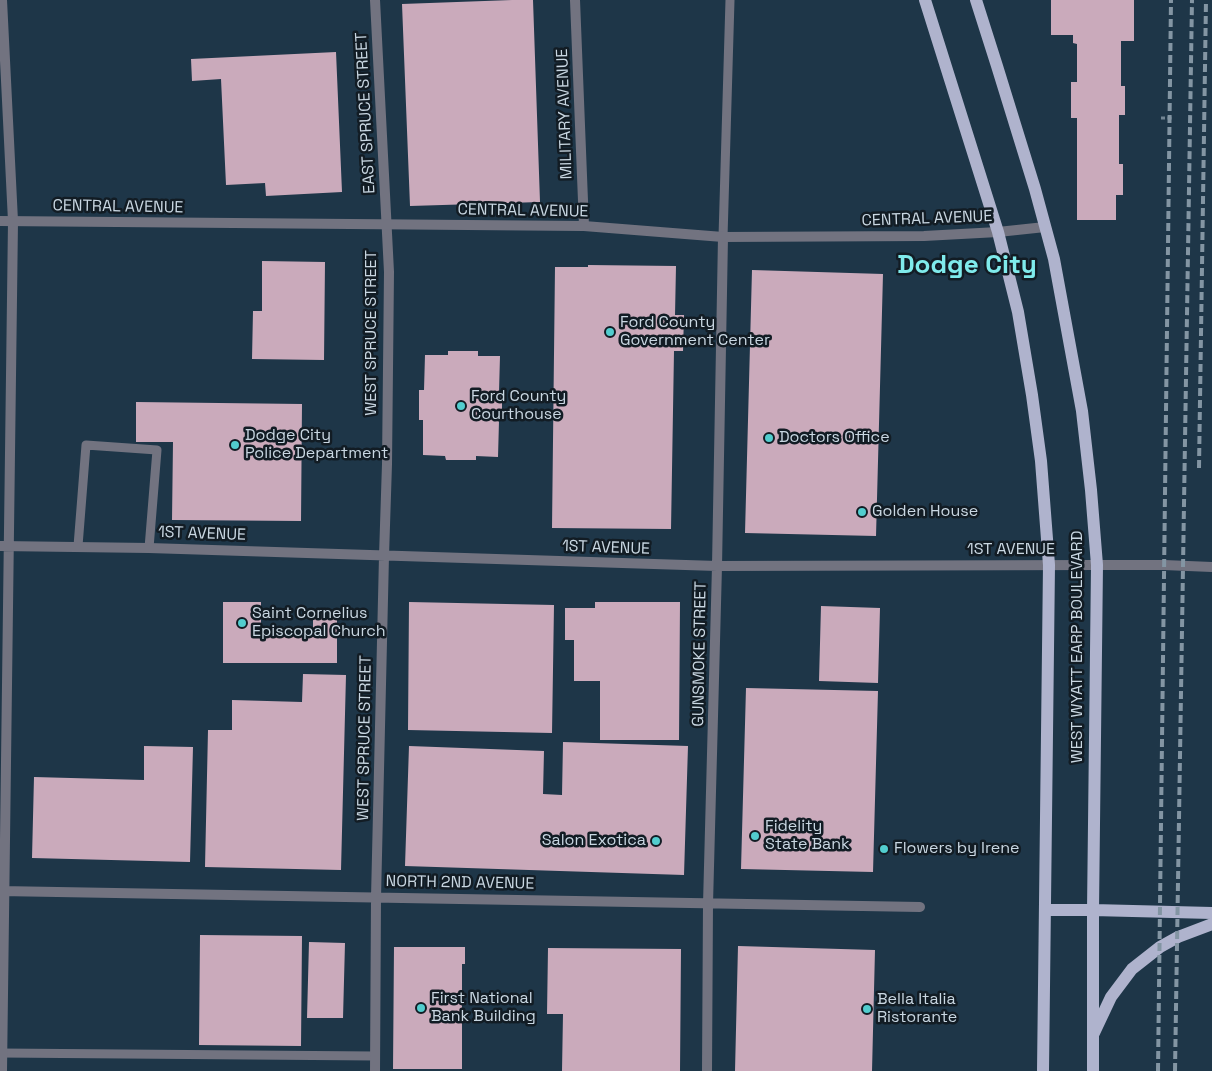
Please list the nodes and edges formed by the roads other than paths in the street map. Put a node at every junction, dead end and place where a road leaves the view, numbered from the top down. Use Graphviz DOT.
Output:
graph roads {
  1 [pos="2,0"];
  2 [pos="375,0"];
  3 [pos="575,0"];
  4 [pos="730,0"];
  5 [pos="925,0"];
  6 [pos="976,0"];
  7 [pos="0,221"];
  8 [pos="13,221"];
  9 [pos="387,225"];
  10 [pos="584,226"];
  11 [pos="1045,227"];
  12 [pos="998,232"];
  13 [pos="723,238"];
  14 [pos="4,546"];
  15 [pos="78,546"];
  16 [pos="149,548"];
  17 [pos="384,556"];
  18 [pos="1049,565"];
  19 [pos="1097,565"];
  20 [pos="717,566"];
  21 [pos="1212,567"];
  22 [pos="4,718"];
  23 [pos="2,891"];
  24 [pos="376,898"];
  25 [pos="708,904"];
  26 [pos="920,908"];
  27 [pos="1046,910"];
  28 [pos="1093,910"];
  29 [pos="1212,913"];
  30 [pos="1212,924"];
  31 [pos="1092,1038"];
  32 [pos="1,1053"];
  33 [pos="375,1056"];
  34 [pos="2,1071"];
  35 [pos="375,1071"];
  36 [pos="707,1071"];
  37 [pos="1043,1071"];
  38 [pos="1093,1071"];
  1 -- 8 [label="street"];
  2 -- 9 [label="street, EAST SPRUCE STREET"];
  3 -- 10 [label="street, MILITARY AVENUE"];
  4 -- 13 [label="lane"];
  5 -- 12 [label="main road, WEST WYATT EARP BOULEVARD"];
  6 -- 11 [label="main road, WEST WYATT EARP BOULEVARD"];
  7 -- 8 [label="street, CENTRAL AVENUE"];
  8 -- 9 [label="street, CENTRAL AVENUE"];
  8 -- 14 [label="street"];
  9 -- 10 [label="street, CENTRAL AVENUE"];
  9 -- 17 [label="street, WEST SPRUCE STREET"];
  10 -- 13 [label="street, CENTRAL AVENUE"];
  11 -- 12 [label="street, CENTRAL AVENUE"];
  11 -- 19 [label="main road, WEST WYATT EARP BOULEVARD"];
  12 -- 13 [label="street, CENTRAL AVENUE"];
  12 -- 18 [label="main road, WEST WYATT EARP BOULEVARD"];
  13 -- 20 [label="street, GUNSMOKE STREET"];
  14 -- 15 [label="street, 1ST AVENUE"];
  14 -- 22 [label="street"];
  15 -- 16 [label="street, 1ST AVENUE"];
  15 -- 16 [label="lane"];
  16 -- 17 [label="street, 1ST AVENUE"];
  17 -- 20 [label="street, 1ST AVENUE"];
  17 -- 24 [label="street, WEST SPRUCE STREET"];
  18 -- 19 [label="street, 1ST AVENUE"];
  18 -- 20 [label="street, 1ST AVENUE"];
  18 -- 27 [label="main road, WEST WYATT EARP BOULEVARD"];
  19 -- 21 [label="street, 1ST AVENUE"];
  19 -- 28 [label="main road, WEST WYATT EARP BOULEVARD"];
  20 -- 25 [label="street, GUNSMOKE STREET"];
  22 -- 23 [label="street"];
  23 -- 24 [label="street, NORTH 2ND AVENUE"];
  23 -- 32 [label="street"];
  24 -- 25 [label="street, NORTH 2ND AVENUE"];
  24 -- 33 [label="street, WEST SPRUCE STREET"];
  25 -- 26 [label="street, NORTH 2ND AVENUE"];
  25 -- 36 [label="street, GUNSMOKE STREET"];
  27 -- 28 [label="main road"];
  27 -- 37 [label="main road, WEST WYATT EARP BOULEVARD"];
  28 -- 29 [label="main road"];
  28 -- 31 [label="main road, WEST WYATT EARP BOULEVARD"];
  30 -- 31 [label="main road"];
  31 -- 38 [label="main road, WEST WYATT EARP BOULEVARD"];
  32 -- 33 [label="lane"];
  32 -- 34 [label="street"];
  33 -- 35 [label="street, WEST SPRUCE STREET"];
}
